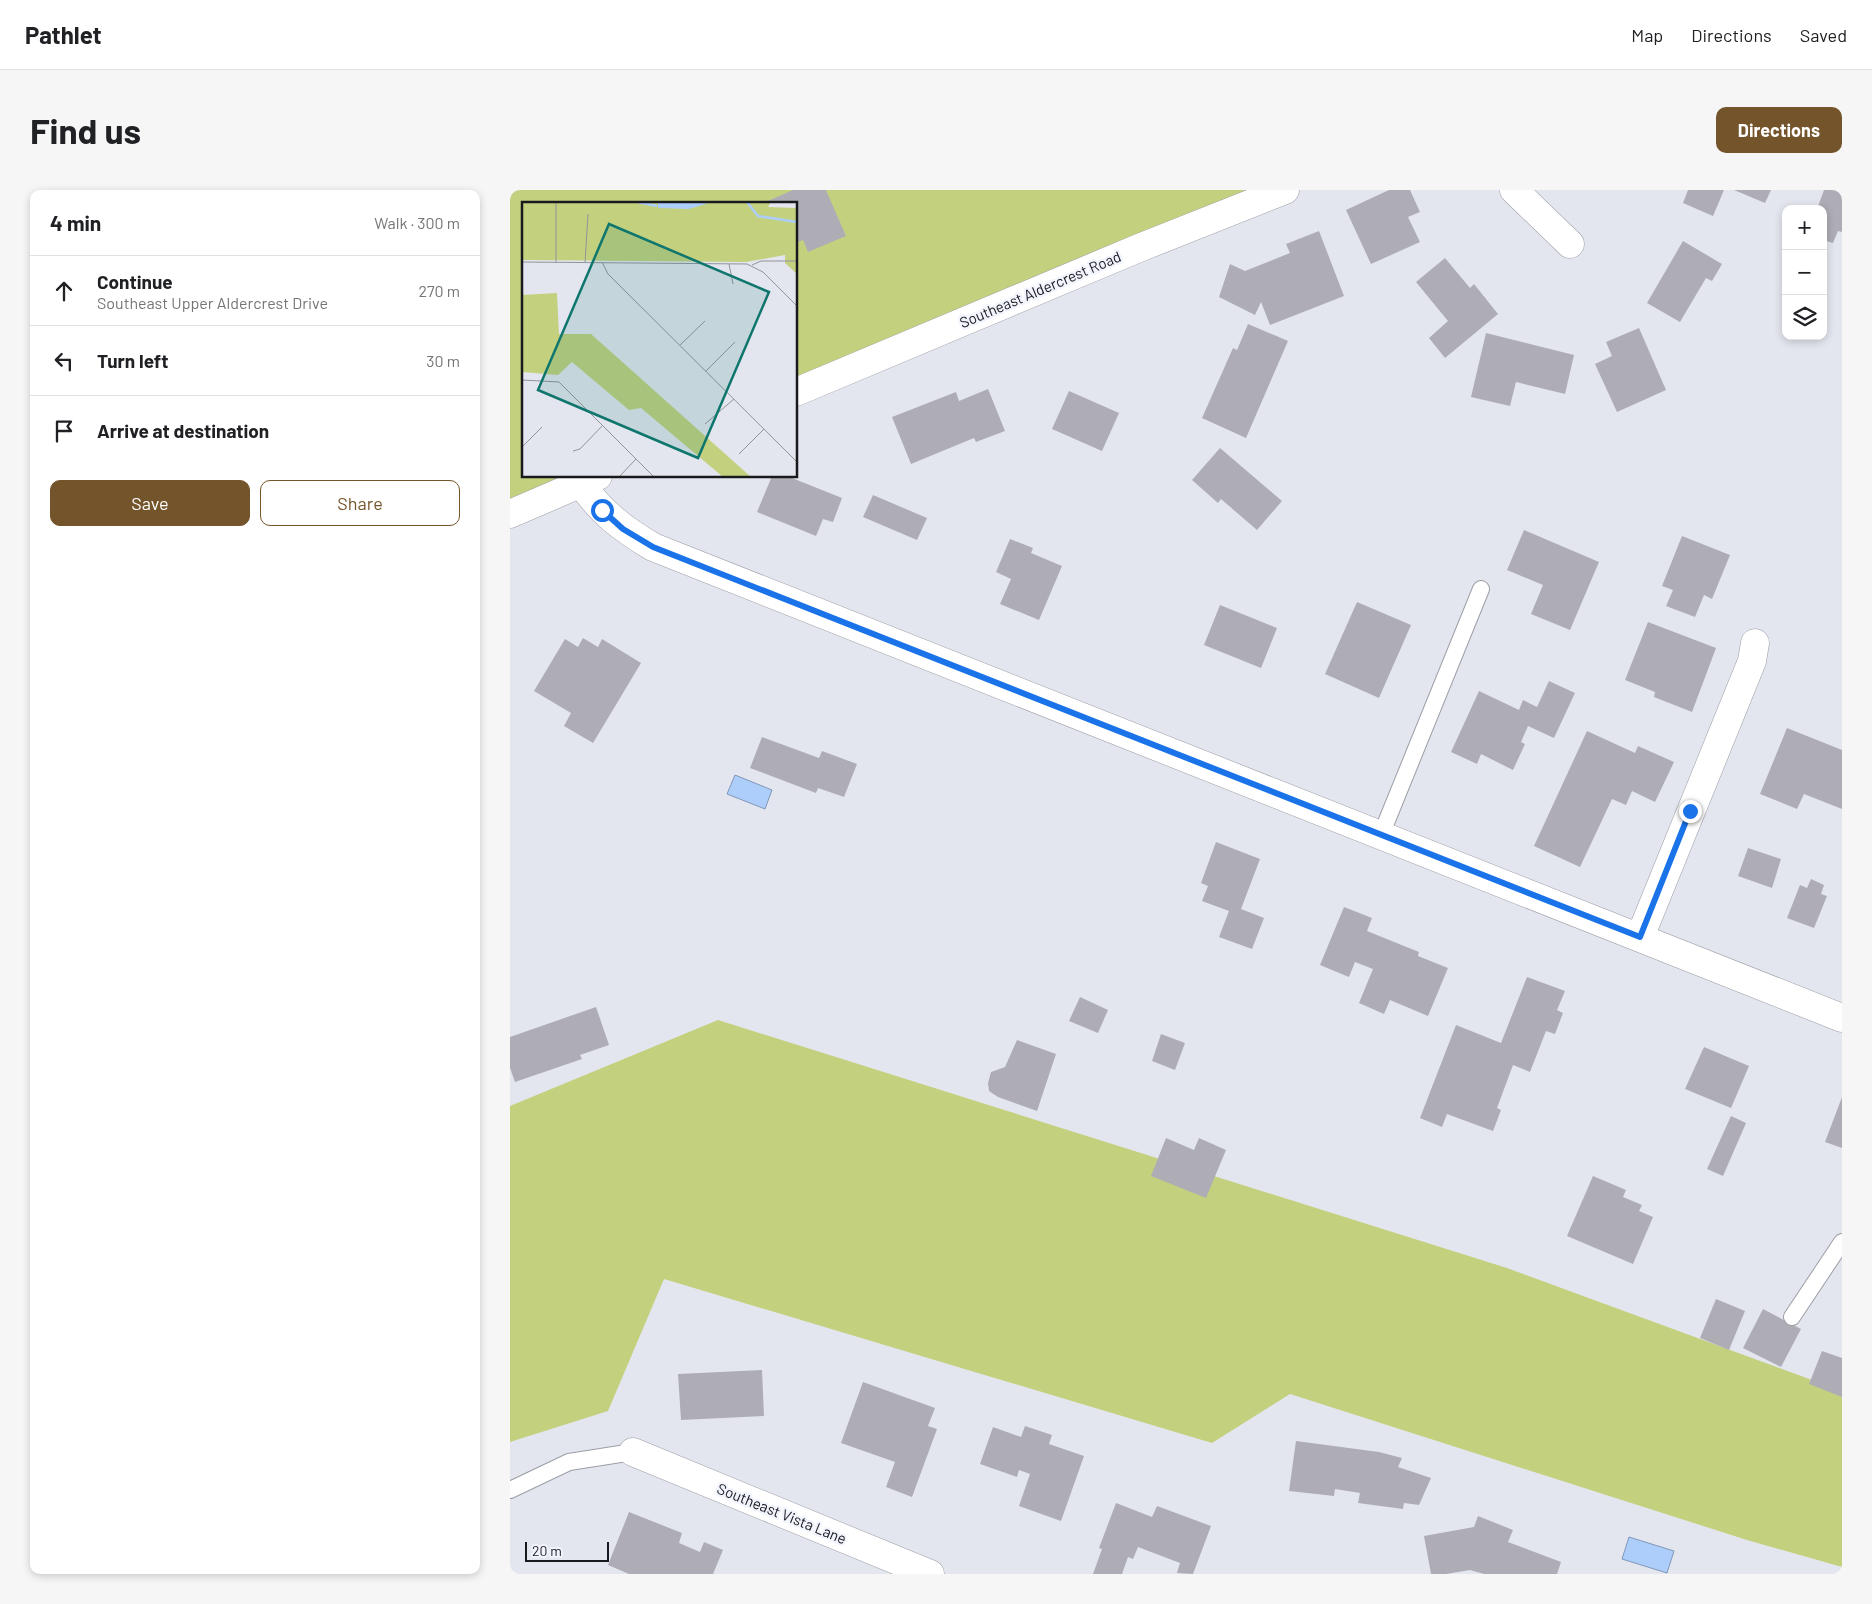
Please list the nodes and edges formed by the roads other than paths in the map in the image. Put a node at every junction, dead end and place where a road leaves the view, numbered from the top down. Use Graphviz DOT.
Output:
graph roads {
  1 [pos="1286,190"];
  2 [pos="1514,190"];
  3 [pos="1570,244"];
  4 [pos="798,391"];
  5 [pos="589,480"];
  6 [pos="510,514"];
  7 [pos="1481,589"];
  8 [pos="1755,643"];
  9 [pos="1381,834"];
  10 [pos="1640,937"];
  11 [pos="1842,1018"];
  12 [pos="1842,1242"];
  13 [pos="1792,1317"];
  14 [pos="632,1452"];
  15 [pos="510,1490"];
  16 [pos="930,1574"];
  1 -- 4 [label="street, Southeast Aldercrest Road"];
  2 -- 3 [label="street"];
  5 -- 6 [label="street"];
  5 -- 9 [label="street"];
  7 -- 9 [label="lane"];
  8 -- 10 [label="street"];
  9 -- 10 [label="street"];
  10 -- 11 [label="street"];
  12 -- 13 [label="lane"];
  14 -- 15 [label="lane"];
  14 -- 16 [label="street, Southeast Vista Lane"];
}
